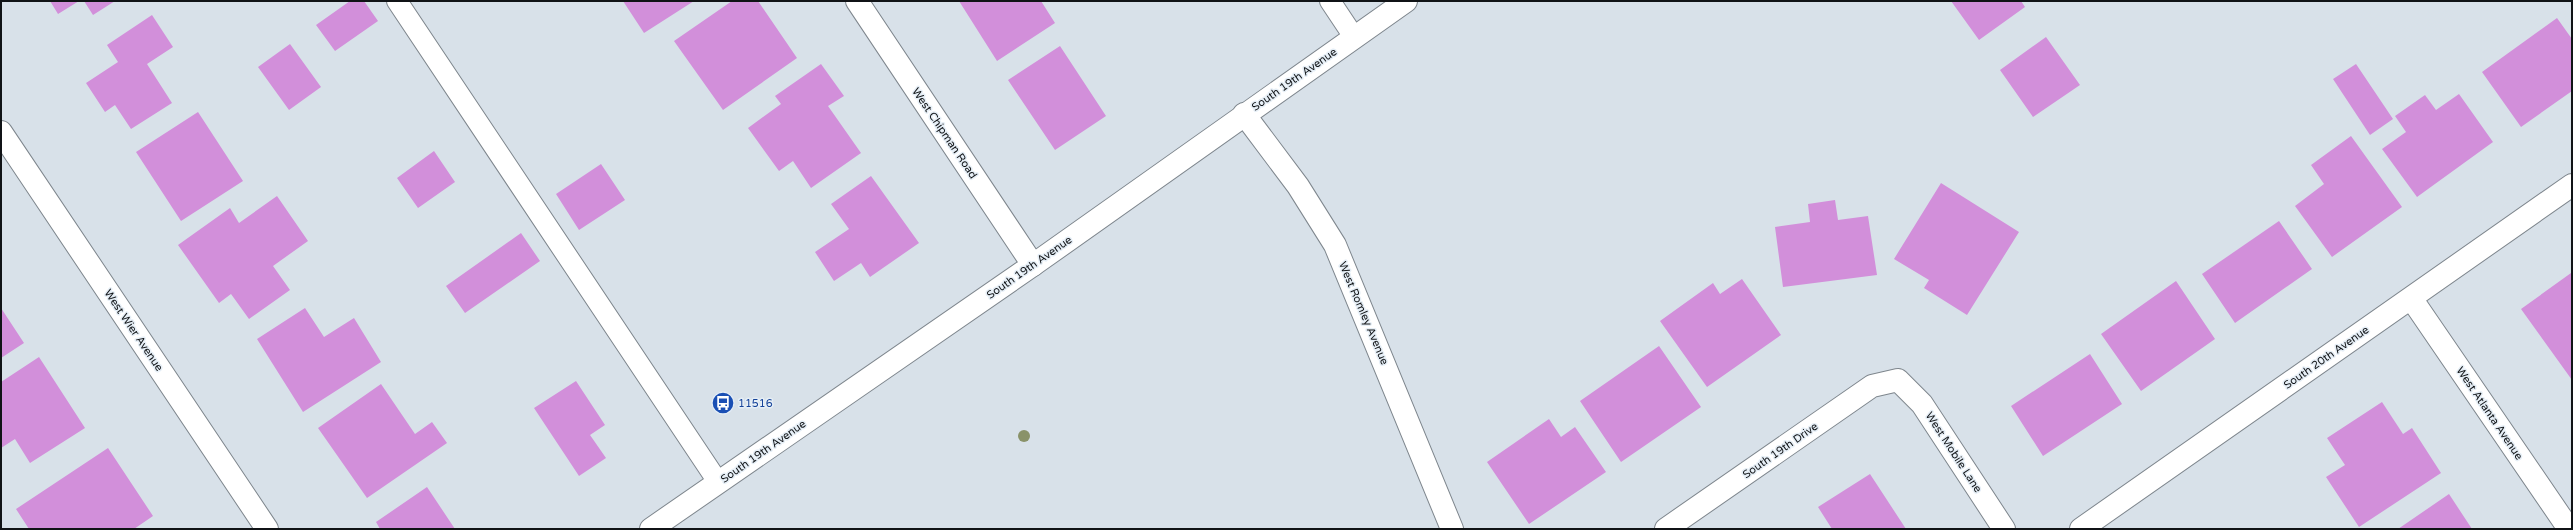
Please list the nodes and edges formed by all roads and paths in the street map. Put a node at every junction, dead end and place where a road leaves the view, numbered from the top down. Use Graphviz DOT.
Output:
graph roads {
  1 [pos="397,1"];
  2 [pos="857,1"];
  3 [pos="1330,1"];
  4 [pos="1406,1"];
  5 [pos="1354,37"];
  6 [pos="1244,114"];
  7 [pos="1,132"];
  8 [pos="2572,185"];
  9 [pos="1033,265"];
  10 [pos="2410,298"];
  11 [pos="1898,380"];
  12 [pos="718,482"];
  13 [pos="267,529"];
  14 [pos="651,529"];
  15 [pos="1452,529"];
  16 [pos="1666,529"];
  17 [pos="2004,529"];
  18 [pos="2081,529"];
  19 [pos="2569,529"];
  1 -- 12 [label="lane"];
  2 -- 9 [label="street, West Chipman Road"];
  3 -- 5 [label="lane"];
  4 -- 5 [label="street, South 19th Avenue"];
  5 -- 6 [label="street, South 19th Avenue"];
  6 -- 9 [label="street, South 19th Avenue"];
  6 -- 15 [label="street, West Romley Avenue"];
  7 -- 13 [label="street, West Wier Avenue"];
  8 -- 10 [label="street, South 20th Avenue"];
  9 -- 12 [label="street, South 19th Avenue"];
  10 -- 18 [label="street, South 20th Avenue"];
  10 -- 19 [label="street, West Atlanta Avenue"];
  11 -- 16 [label="street, South 19th Drive"];
  11 -- 17 [label="street, West Mobile Lane"];
  12 -- 14 [label="street, South 19th Avenue"];
}
